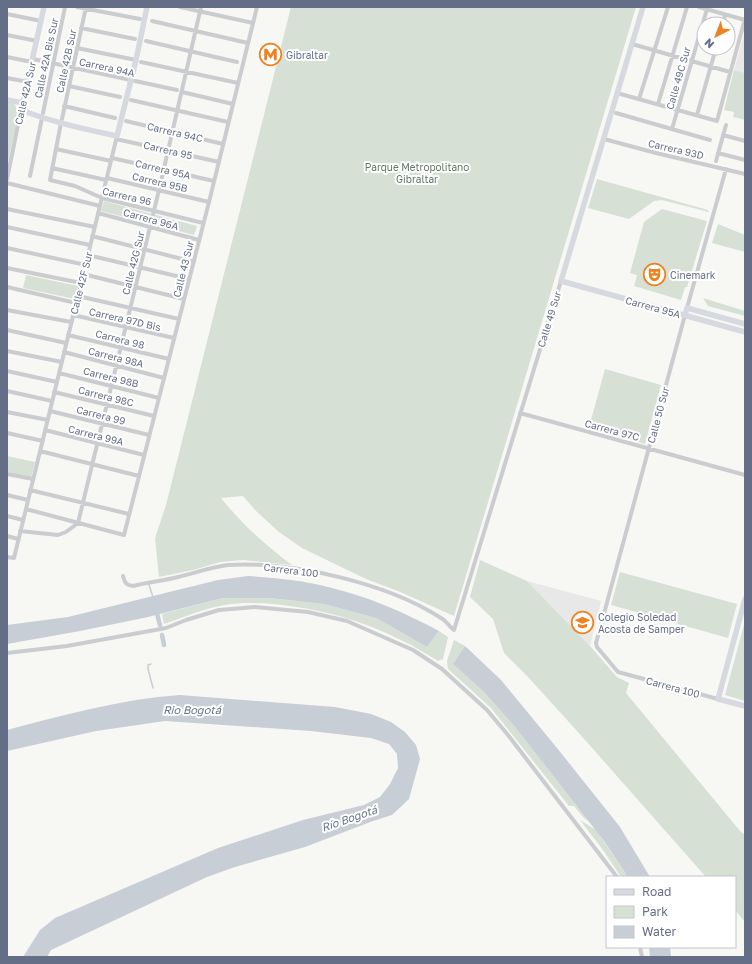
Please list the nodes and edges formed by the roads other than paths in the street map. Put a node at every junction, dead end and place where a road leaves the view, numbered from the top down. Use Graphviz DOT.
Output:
graph roads {
  1 [pos="44,7"];
  2 [pos="66,7"];
  3 [pos="77,7"];
  4 [pos="147,7"];
  5 [pos="180,7"];
  6 [pos="257,7"];
  7 [pos="643,7"];
  8 [pos="668,7"];
  9 [pos="687,7"];
  10 [pos="699,7"];
  11 [pos="85,8"];
  12 [pos="201,9"];
  13 [pos="706,9"];
  14 [pos="7,14"];
  15 [pos="725,15"];
  16 [pos="140,19"];
  17 [pos="745,20"];
  18 [pos="41,21"];
  19 [pos="152,21"];
  20 [pos="253,23"];
  21 [pos="81,28"];
  22 [pos="744,30"];
  23 [pos="196,32"];
  24 [pos="7,35"];
  25 [pos="135,39"];
  26 [pos="37,41"];
  27 [pos="146,41"];
  28 [pos="248,43"];
  29 [pos="632,44"];
  30 [pos="77,48"];
  31 [pos="654,50"];
  32 [pos="192,52"];
  33 [pos="672,55"];
  34 [pos="714,56"];
  35 [pos="7,57"];
  36 [pos="33,61"];
  37 [pos="139,61"];
  38 [pos="692,61"];
  39 [pos="237,62"];
  40 [pos="53,64"];
  41 [pos="711,66"];
  42 [pos="73,68"];
  43 [pos="187,72"];
  44 [pos="730,72"];
  45 [pos="7,78"];
  46 [pos="131,80"];
  47 [pos="28,82"];
  48 [pos="238,84"];
  49 [pos="69,86"];
  50 [pos="177,90"];
  51 [pos="182,92"];
  52 [pos="617,93"];
  53 [pos="120,97"];
  54 [pos="638,99"];
  55 [pos="7,100"];
  56 [pos="131,100"];
  57 [pos="23,103"];
  58 [pos="233,104"];
  59 [pos="658,104"];
  60 [pos="64,106"];
  61 [pos="21,110"];
  62 [pos="677,110"];
  63 [pos="178,111"];
  64 [pos="616,113"];
  65 [pos="697,115"];
  66 [pos="42,116"];
  67 [pos="115,118"];
  68 [pos="61,121"];
  69 [pos="126,121"];
  70 [pos="228,122"];
  71 [pos="726,125"];
  72 [pos="672,129"];
  73 [pos="173,132"];
  74 [pos="723,135"];
  75 [pos="117,137"];
  76 [pos="604,139"];
  77 [pos="710,140"];
  78 [pos="745,141"];
  79 [pos="224,144"];
  80 [pos="56,149"];
  81 [pos="168,150"];
  82 [pos="718,153"];
  83 [pos="111,160"];
  84 [pos="745,160"];
  85 [pos="716,161"];
  86 [pos="219,162"];
  87 [pos="52,168"];
  88 [pos="726,168"];
  89 [pos="164,170"];
  90 [pos="745,174"];
  91 [pos="30,176"];
  92 [pos="7,179"];
  93 [pos="106,179"];
  94 [pos="50,180"];
  95 [pos="214,181"];
  96 [pos="7,183"];
  97 [pos="159,190"];
  98 [pos="102,198"];
  99 [pos="209,202"];
  100 [pos="100,206"];
  101 [pos="7,209"];
  102 [pos="154,210"];
  103 [pos="98,213"];
  104 [pos="203,223"];
  105 [pos="7,227"];
  106 [pos="95,227"];
  107 [pos="150,227"];
  108 [pos="92,236"];
  109 [pos="199,240"];
  110 [pos="90,245"];
  111 [pos="7,248"];
  112 [pos="145,250"];
  113 [pos="88,255"];
  114 [pos="194,262"];
  115 [pos="86,265"];
  116 [pos="7,268"];
  117 [pos="140,268"];
  118 [pos="83,274"];
  119 [pos="189,279"];
  120 [pos="561,282"];
  121 [pos="81,283"];
  122 [pos="7,287"];
  123 [pos="136,287"];
  124 [pos="78,296"];
  125 [pos="184,299"];
  126 [pos="76,303"];
  127 [pos="130,308"];
  128 [pos="688,308"];
  129 [pos="7,310"];
  130 [pos="73,315"];
  131 [pos="685,315"];
  132 [pos="179,319"];
  133 [pos="71,322"];
  134 [pos="745,324"];
  135 [pos="126,327"];
  136 [pos="7,330"];
  137 [pos="745,332"];
  138 [pos="68,335"];
  139 [pos="174,338"];
  140 [pos="66,343"];
  141 [pos="121,347"];
  142 [pos="7,351"];
  143 [pos="64,352"];
  144 [pos="169,359"];
  145 [pos="62,362"];
  146 [pos="116,366"];
  147 [pos="7,371"];
  148 [pos="59,372"];
  149 [pos="164,378"];
  150 [pos="57,382"];
  151 [pos="111,386"];
  152 [pos="7,391"];
  153 [pos="54,392"];
  154 [pos="159,398"];
  155 [pos="52,400"];
  156 [pos="107,405"];
  157 [pos="50,410"];
  158 [pos="7,412"];
  159 [pos="520,413"];
  160 [pos="154,416"];
  161 [pos="48,420"];
  162 [pos="102,424"];
  163 [pos="45,430"];
  164 [pos="7,433"];
  165 [pos="149,435"];
  166 [pos="43,440"];
  167 [pos="97,444"];
  168 [pos="648,449"];
  169 [pos="40,451"];
  170 [pos="144,455"];
  171 [pos="92,465"];
  172 [pos="7,474"];
  173 [pos="745,475"];
  174 [pos="139,476"];
  175 [pos="33,479"];
  176 [pos="30,490"];
  177 [pos="7,495"];
  178 [pos="28,500"];
  179 [pos="83,503"];
  180 [pos="26,510"];
  181 [pos="129,514"];
  182 [pos="7,516"];
  183 [pos="23,520"];
  184 [pos="78,523"];
  185 [pos="20,531"];
  186 [pos="7,536"];
  187 [pos="18,539"];
  188 [pos="7,557"];
  189 [pos="123,576"];
  190 [pos="745,599"];
  191 [pos="454,630"];
  192 [pos="7,653"];
  193 [pos="606,658"];
  194 [pos="718,699"];
  195 [pos="745,706"];
  196 [pos="616,876"];
  1 -- 18 [label="street, Calle 42A Sur"];
  2 -- 40 [label="street, Calle 42A Bis Sur"];
  3 -- 11 [label="street"];
  4 -- 37 [label="street, Calle 42F Sur"];
  5 -- 12 [label="street"];
  6 -- 20 [label="street, Calle 43 Sur"];
  7 -- 29 [label="street, Calle 49 Sur"];
  8 -- 31 [label="street"];
  9 -- 33 [label="street"];
  10 -- 13 [label="street"];
  11 -- 16 [label="street"];
  11 -- 21 [label="street, Calle 42B Sur"];
  12 -- 20 [label="street"];
  12 -- 23 [label="street, Calle 42G Sur"];
  13 -- 15 [label="street"];
  13 -- 38 [label="street, Calle 49C Sur"];
  14 -- 18 [label="street"];
  15 -- 17 [label="street"];
  17 -- 22 [label="street"];
  18 -- 26 [label="street, Calle 42A Sur"];
  19 -- 23 [label="street"];
  20 -- 28 [label="street, Calle 43 Sur"];
  21 -- 25 [label="street"];
  21 -- 30 [label="street, Calle 42B Sur"];
  22 -- 44 [label="street"];
  23 -- 28 [label="street"];
  23 -- 32 [label="street, Calle 42G Sur"];
  24 -- 26 [label="street"];
  26 -- 36 [label="street, Calle 42A Sur"];
  27 -- 32 [label="street"];
  28 -- 48 [label="street, Calle 43 Sur"];
  29 -- 31 [label="street"];
  29 -- 52 [label="street, Calle 49 Sur"];
  30 -- 37 [label="street"];
  30 -- 42 [label="street, Calle 42B Sur"];
  31 -- 33 [label="street"];
  31 -- 54 [label="street"];
  32 -- 39 [label="street"];
  32 -- 43 [label="street, Calle 42G Sur"];
  33 -- 38 [label="street"];
  33 -- 59 [label="street"];
  34 -- 41 [label="street"];
  35 -- 36 [label="street, Carrera 94A"];
  36 -- 40 [label="street, Carrera 94A"];
  36 -- 47 [label="street, Calle 42A Sur"];
  37 -- 43 [label="street"];
  37 -- 46 [label="street, Calle 42F Sur"];
  38 -- 41 [label="street"];
  38 -- 62 [label="street, Calle 49C Sur"];
  40 -- 42 [label="street, Carrera 94A"];
  40 -- 66 [label="street, Calle 42A Bis Sur"];
  41 -- 44 [label="street"];
  41 -- 65 [label="street"];
  42 -- 46 [label="street, Carrera 94A"];
  42 -- 49 [label="street, Calle 42B Sur"];
  43 -- 48 [label="street"];
  43 -- 51 [label="street, Calle 42G Sur"];
  44 -- 65 [label="street"];
  45 -- 47 [label="street"];
  46 -- 50 [label="street, Carrera 94A"];
  46 -- 75 [label="street, Calle 42F Sur"];
  47 -- 57 [label="street, Calle 42A Sur"];
  48 -- 58 [label="street, Calle 43 Sur"];
  49 -- 53 [label="street"];
  49 -- 60 [label="street, Calle 42B Sur"];
  51 -- 58 [label="street"];
  51 -- 63 [label="street, Calle 42G Sur"];
  52 -- 54 [label="street"];
  52 -- 76 [label="street, Calle 49 Sur"];
  54 -- 59 [label="street"];
  55 -- 57 [label="street"];
  56 -- 63 [label="street"];
  57 -- 61 [label="street, Calle 42A Sur"];
  58 -- 70 [label="street, Calle 43 Sur"];
  59 -- 62 [label="street"];
  60 -- 67 [label="street"];
  60 -- 68 [label="street, Calle 42B Sur"];
  61 -- 66 [label="street, Carrera 95"];
  61 -- 92 [label="street, Calle 42A Sur"];
  62 -- 65 [label="street"];
  62 -- 72 [label="street, Calle 49C Sur"];
  63 -- 70 [label="street"];
  63 -- 73 [label="street, Calle 42G Sur"];
  64 -- 72 [label="street"];
  66 -- 68 [label="street, Carrera 95"];
  66 -- 91 [label="street, Calle 42A Bis Sur"];
  68 -- 75 [label="street, Carrera 95"];
  68 -- 80 [label="street, Calle 42B Sur"];
  69 -- 73 [label="street, Carrera 94C"];
  70 -- 79 [label="street, Calle 43 Sur"];
  71 -- 74 [label="street"];
  72 -- 77 [label="street"];
  73 -- 79 [label="street, Carrera 94C"];
  73 -- 81 [label="street, Calle 42G Sur"];
  74 -- 78 [label="street"];
  74 -- 82 [label="street"];
  75 -- 81 [label="street, Carrera 95"];
  75 -- 83 [label="street, Calle 42F Sur"];
  76 -- 88 [label="street, Carrera 93D"];
  76 -- 120 [label="street, Calle 49 Sur"];
  79 -- 86 [label="street, Calle 43 Sur"];
  80 -- 83 [label="street, Carrera 95A"];
  80 -- 87 [label="street, Calle 42B Sur"];
  81 -- 86 [label="street, Carrera 95"];
  81 -- 89 [label="street, Calle 42G Sur"];
  82 -- 84 [label="street"];
  82 -- 85 [label="street"];
  83 -- 89 [label="street, Carrera 95A"];
  83 -- 93 [label="street, Calle 42F Sur"];
  86 -- 95 [label="street, Calle 43 Sur"];
  87 -- 93 [label="street, Carrera 95B"];
  87 -- 94 [label="street, Calle 42B Sur"];
  88 -- 90 [label="street, Carrera 93D"];
  88 -- 128 [label="street, Calle 50 Sur"];
  89 -- 95 [label="street, Carrera 95A"];
  89 -- 97 [label="street, Calle 42G Sur"];
  93 -- 97 [label="street, Carrera 95B"];
  93 -- 98 [label="street, Calle 42F Sur"];
  94 -- 98 [label="street, Carrera 96"];
  95 -- 99 [label="street, Calle 43 Sur"];
  96 -- 100 [label="street"];
  97 -- 99 [label="street, Carrera 95B"];
  97 -- 102 [label="street, Calle 42G Sur"];
  98 -- 100 [label="street, Calle 42F Sur"];
  98 -- 102 [label="street, Carrera 96"];
  99 -- 104 [label="street, Calle 43 Sur"];
  100 -- 103 [label="street, Calle 42F Sur"];
  101 -- 106 [label="street"];
  102 -- 104 [label="street, Carrera 96"];
  102 -- 107 [label="street, Calle 42G Sur"];
  103 -- 106 [label="street, Calle 42F Sur"];
  103 -- 107 [label="street, Carrera 96A"];
  104 -- 109 [label="street, Calle 43 Sur"];
  105 -- 110 [label="street"];
  106 -- 108 [label="street, Calle 42F Sur"];
  107 -- 109 [label="street, Carrera 96A"];
  107 -- 112 [label="street, Calle 42G Sur"];
  108 -- 110 [label="street, Calle 42F Sur"];
  108 -- 112 [label="street"];
  109 -- 114 [label="street, Calle 43 Sur"];
  110 -- 113 [label="street, Calle 42F Sur"];
  111 -- 115 [label="street"];
  112 -- 114 [label="street"];
  112 -- 117 [label="street, Calle 42G Sur"];
  113 -- 115 [label="street, Calle 42F Sur"];
  113 -- 117 [label="street"];
  114 -- 119 [label="street, Calle 43 Sur"];
  115 -- 118 [label="street, Calle 42F Sur"];
  116 -- 121 [label="street"];
  117 -- 119 [label="street"];
  117 -- 123 [label="street, Calle 42G Sur"];
  118 -- 121 [label="street, Calle 42F Sur"];
  118 -- 123 [label="street"];
  119 -- 125 [label="street, Calle 43 Sur"];
  120 -- 131 [label="street, Carrera 95A"];
  120 -- 159 [label="street, Calle 49 Sur"];
  121 -- 124 [label="street, Calle 42F Sur"];
  122 -- 126 [label="street"];
  123 -- 125 [label="street"];
  123 -- 127 [label="street, Calle 42G Sur"];
  124 -- 126 [label="street, Calle 42F Sur"];
  124 -- 127 [label="street"];
  125 -- 132 [label="street, Calle 43 Sur"];
  126 -- 130 [label="street, Calle 42F Sur"];
  127 -- 132 [label="street"];
  127 -- 135 [label="street, Calle 42G Sur"];
  128 -- 131 [label="street, Calle 50 Sur"];
  128 -- 134 [label="street, Carrera 95A"];
  129 -- 133 [label="street"];
  130 -- 133 [label="street, Calle 42F Sur"];
  130 -- 135 [label="street, Carrera 97D Bis"];
  131 -- 137 [label="street, Carrera 95A"];
  131 -- 168 [label="street, Calle 50 Sur"];
  132 -- 139 [label="street, Calle 43 Sur"];
  133 -- 138 [label="street, Calle 42F Sur"];
  135 -- 139 [label="street, Carrera 97D Bis"];
  135 -- 141 [label="street, Calle 42G Sur"];
  136 -- 140 [label="street"];
  138 -- 140 [label="street, Calle 42F Sur"];
  138 -- 141 [label="street, Carrera 98"];
  139 -- 144 [label="street, Calle 43 Sur"];
  140 -- 143 [label="street, Calle 42F Sur"];
  141 -- 144 [label="street, Carrera 98"];
  141 -- 146 [label="street, Calle 42G Sur"];
  142 -- 145 [label="street"];
  143 -- 145 [label="street, Calle 42F Sur"];
  143 -- 146 [label="street, Carrera 98A"];
  144 -- 149 [label="street, Calle 43 Sur"];
  145 -- 148 [label="street, Calle 42F Sur"];
  146 -- 149 [label="street, Carrera 98A"];
  146 -- 151 [label="street, Calle 42G Sur"];
  147 -- 150 [label="street"];
  148 -- 150 [label="street, Calle 42F Sur"];
  148 -- 151 [label="street, Carrera 98B"];
  149 -- 154 [label="street, Calle 43 Sur"];
  150 -- 153 [label="street, Calle 42F Sur"];
  151 -- 154 [label="street, Carrera 98B"];
  151 -- 156 [label="street, Calle 42G Sur"];
  152 -- 155 [label="street"];
  153 -- 155 [label="street, Calle 42F Sur"];
  153 -- 156 [label="street, Carrera 98C"];
  154 -- 160 [label="street, Calle 43 Sur"];
  155 -- 157 [label="street, Calle 42F Sur"];
  156 -- 160 [label="street, Carrera 98C"];
  156 -- 162 [label="street, Calle 42G Sur"];
  157 -- 161 [label="street, Calle 42F Sur"];
  157 -- 162 [label="street, Carrera 99"];
  158 -- 161 [label="street"];
  159 -- 168 [label="street, Carrera 97C"];
  159 -- 191 [label="street, Calle 49 Sur"];
  160 -- 165 [label="street, Calle 43 Sur"];
  161 -- 163 [label="street, Calle 42F Sur"];
  162 -- 165 [label="street, Carrera 99"];
  162 -- 167 [label="street, Calle 42G Sur"];
  163 -- 166 [label="street, Calle 42F Sur"];
  163 -- 167 [label="street, Carrera 99A"];
  164 -- 166 [label="street"];
  165 -- 170 [label="street, Calle 43 Sur"];
  166 -- 169 [label="street, Calle 42F Sur"];
  167 -- 170 [label="street, Carrera 99A"];
  167 -- 171 [label="street, Calle 42G Sur"];
  168 -- 173 [label="street, Carrera 97C"];
  168 -- 193 [label="street, Calle 50 Sur"];
  169 -- 171 [label="street"];
  169 -- 175 [label="street, Calle 42F Sur"];
  170 -- 174 [label="street, Calle 43 Sur"];
  171 -- 174 [label="street"];
  171 -- 179 [label="street, Calle 42G Sur"];
  172 -- 175 [label="street"];
  174 -- 181 [label="street, Calle 43 Sur"];
  175 -- 176 [label="street, Calle 42F Sur"];
  176 -- 178 [label="street, Calle 42F Sur"];
  176 -- 179 [label="street"];
  177 -- 178 [label="street"];
  178 -- 180 [label="street, Calle 42F Sur"];
  179 -- 181 [label="street"];
  179 -- 184 [label="street, Calle 42G Sur"];
  180 -- 183 [label="street, Calle 42F Sur"];
  180 -- 184 [label="street"];
  181 -- 184 [label="street, Calle 43 Sur"];
  182 -- 183 [label="street"];
  183 -- 185 [label="street, Calle 42F Sur"];
  184 -- 185 [label="street"];
  185 -- 187 [label="street, Calle 42F Sur"];
  186 -- 187 [label="street"];
  187 -- 188 [label="street, Calle 42F Sur"];
  189 -- 191 [label="street, Carrera 100"];
  190 -- 194 [label="street"];
  192 -- 196 [label="street"];
  193 -- 194 [label="street, Carrera 100"];
  194 -- 195 [label="street, Carrera 100"];
}
